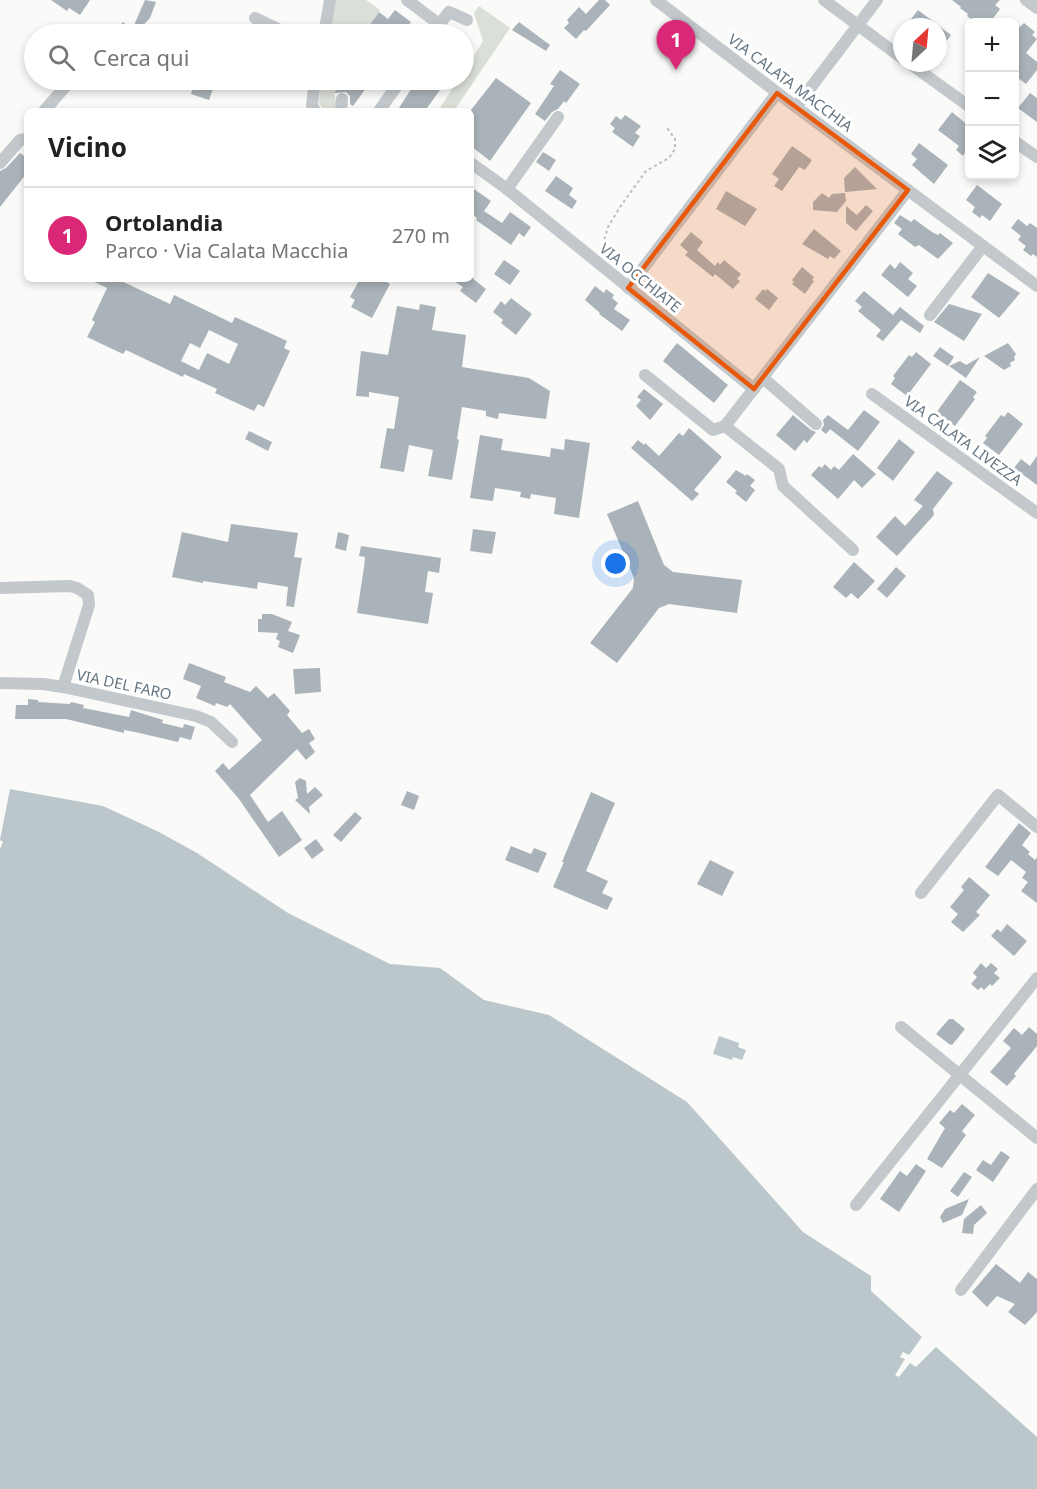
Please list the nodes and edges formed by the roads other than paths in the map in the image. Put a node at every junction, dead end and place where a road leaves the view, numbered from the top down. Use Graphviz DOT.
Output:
graph roads {
  1 [pos="330,0"];
  2 [pos="407,0"];
  3 [pos="656,0"];
  4 [pos="824,0"];
  5 [pos="877,0"];
  6 [pos="1026,0"];
  7 [pos="1037,8"];
  8 [pos="255,18"];
  9 [pos="467,20"];
  10 [pos="267,24"];
  11 [pos="326,24"];
  12 [pos="430,24"];
  13 [pos="439,24"];
  14 [pos="858,25"];
  15 [pos="893,51"];
  16 [pos="921,72"];
  17 [pos="62,90"];
  18 [pos="314,90"];
  19 [pos="394,90"];
  20 [pos="777,93"];
  21 [pos="965,104"];
  22 [pos="796,107"];
  23 [pos="47,108"];
  24 [pos="314,108"];
  25 [pos="382,108"];
  26 [pos="558,117"];
  27 [pos="24,138"];
  28 [pos="1019,144"];
  29 [pos="1037,157"];
  30 [pos="0,163"];
  31 [pos="474,165"];
  32 [pos="507,189"];
  33 [pos="908,190"];
  34 [pos="983,246"];
  35 [pos="1037,286"];
  36 [pos="628,288"];
  37 [pos="930,315"];
  38 [pos="645,375"];
  39 [pos="762,378"];
  40 [pos="754,389"];
  41 [pos="872,394"];
  42 [pos="816,423"];
  43 [pos="725,426"];
  44 [pos="1037,513"];
  45 [pos="853,550"];
  46 [pos="0,588"];
  47 [pos="0,683"];
  48 [pos="63,687"];
  49 [pos="232,742"];
  50 [pos="1037,827"];
  51 [pos="921,893"];
  52 [pos="1037,978"];
  53 [pos="901,1027"];
  54 [pos="959,1075"];
  55 [pos="1037,1138"];
  56 [pos="1037,1189"];
  57 [pos="856,1205"];
  58 [pos="961,1290"];
  1 -- 11 [label="street"];
  2 -- 12 [label="street"];
  3 -- 20 [label="street, VIA CALATA MACCHIA"];
  4 -- 14 [label="street"];
  5 -- 14 [label="street"];
  6 -- 7 [label="street"];
  8 -- 10 [label="street"];
  9 -- 13 [label="street"];
  14 -- 15 [label="street"];
  14 -- 22 [label="street"];
  16 -- 21 [label="street"];
  17 -- 23 [label="street"];
  18 -- 24 [label="street"];
  19 -- 25 [label="street"];
  20 -- 22 [label="street, VIA CALATA MACCHIA"];
  20 -- 36 [label="street"];
  22 -- 33 [label="street, VIA CALATA MACCHIA"];
  26 -- 32 [label="street"];
  27 -- 30 [label="street"];
  28 -- 29 [label="street"];
  31 -- 32 [label="street, VIA OCCHIATE"];
  32 -- 36 [label="street, VIA OCCHIATE"];
  33 -- 34 [label="street, VIA CALATA MACCHIA"];
  33 -- 39 [label="street"];
  34 -- 35 [label="street, VIA CALATA MACCHIA"];
  34 -- 37 [label="street"];
  36 -- 40 [label="street, VIA OCCHIATE"];
  38 -- 43 [label="street"];
  39 -- 40 [label="street"];
  39 -- 42 [label="street"];
  40 -- 43 [label="street"];
  41 -- 44 [label="street, VIA CALATA LIVEZZA"];
  43 -- 45 [label="street"];
  46 -- 48 [label="street"];
  47 -- 48 [label="street, VIA DEL FARO"];
  48 -- 49 [label="street, VIA DEL FARO"];
  50 -- 51 [label="street"];
  52 -- 54 [label="street"];
  53 -- 54 [label="street"];
  54 -- 55 [label="street"];
  54 -- 57 [label="street"];
  56 -- 58 [label="street"];
}
